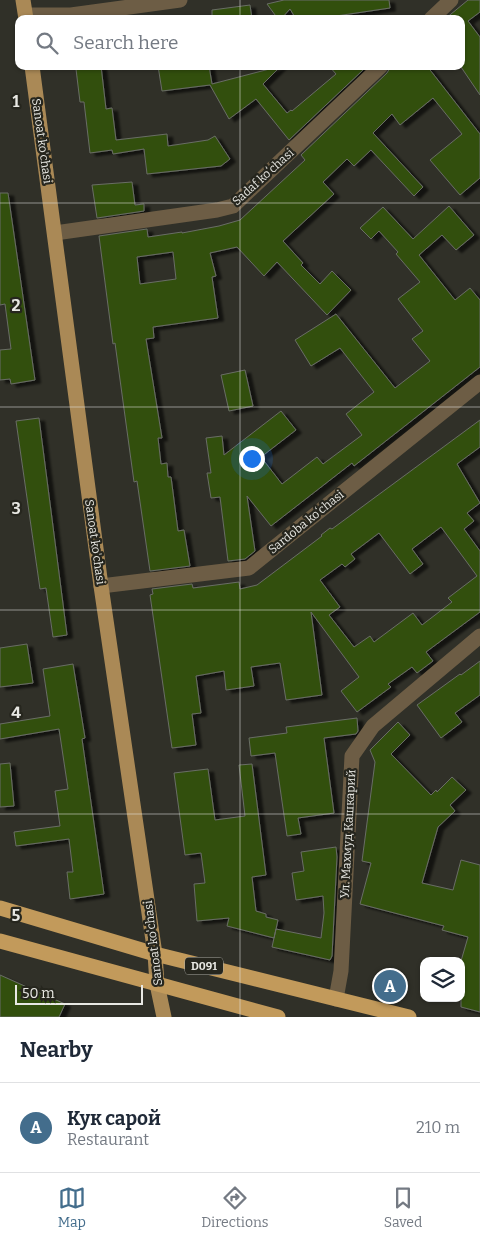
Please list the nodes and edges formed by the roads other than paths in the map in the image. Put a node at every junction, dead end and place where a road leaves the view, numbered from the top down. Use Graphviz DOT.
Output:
graph roads {
  1 [pos="180,0"];
  2 [pos="451,0"];
  3 [pos="25,11"];
  4 [pos="435,15"];
  5 [pos="33,70"];
  6 [pos="377,70"];
  7 [pos="54,233"];
  8 [pos="480,382"];
  9 [pos="101,586"];
  10 [pos="480,636"];
  11 [pos="0,908"];
  12 [pos="0,941"];
  13 [pos="155,954"];
  14 [pos="157,984"];
  15 [pos="336,999"];
  16 [pos="164,1017"];
  17 [pos="278,1017"];
  18 [pos="409,1017"];
  1 -- 3 [label="street"];
  2 -- 4 [label="street"];
  5 -- 7 [label="main road, Sanoat ko'chasi"];
  6 -- 7 [label="street, Sadaf koʻchasi"];
  7 -- 9 [label="main road, Sanoat ko'chasi"];
  8 -- 9 [label="street, Sardoba koʻchasi"];
  9 -- 13 [label="main road, Sanoat ko'chasi"];
  10 -- 15 [label="street, Ул. Махмуд Кашкарий"];
  11 -- 13 [label="highway, D091"];
  12 -- 14 [label="highway, D091"];
  13 -- 14 [label="main road, Sanoat ko'chasi"];
  13 -- 15 [label="highway, D091"];
  14 -- 16 [label="main road, Sanoat ko'chasi"];
  14 -- 17 [label="highway, D091"];
  15 -- 18 [label="highway, D091"];
}
